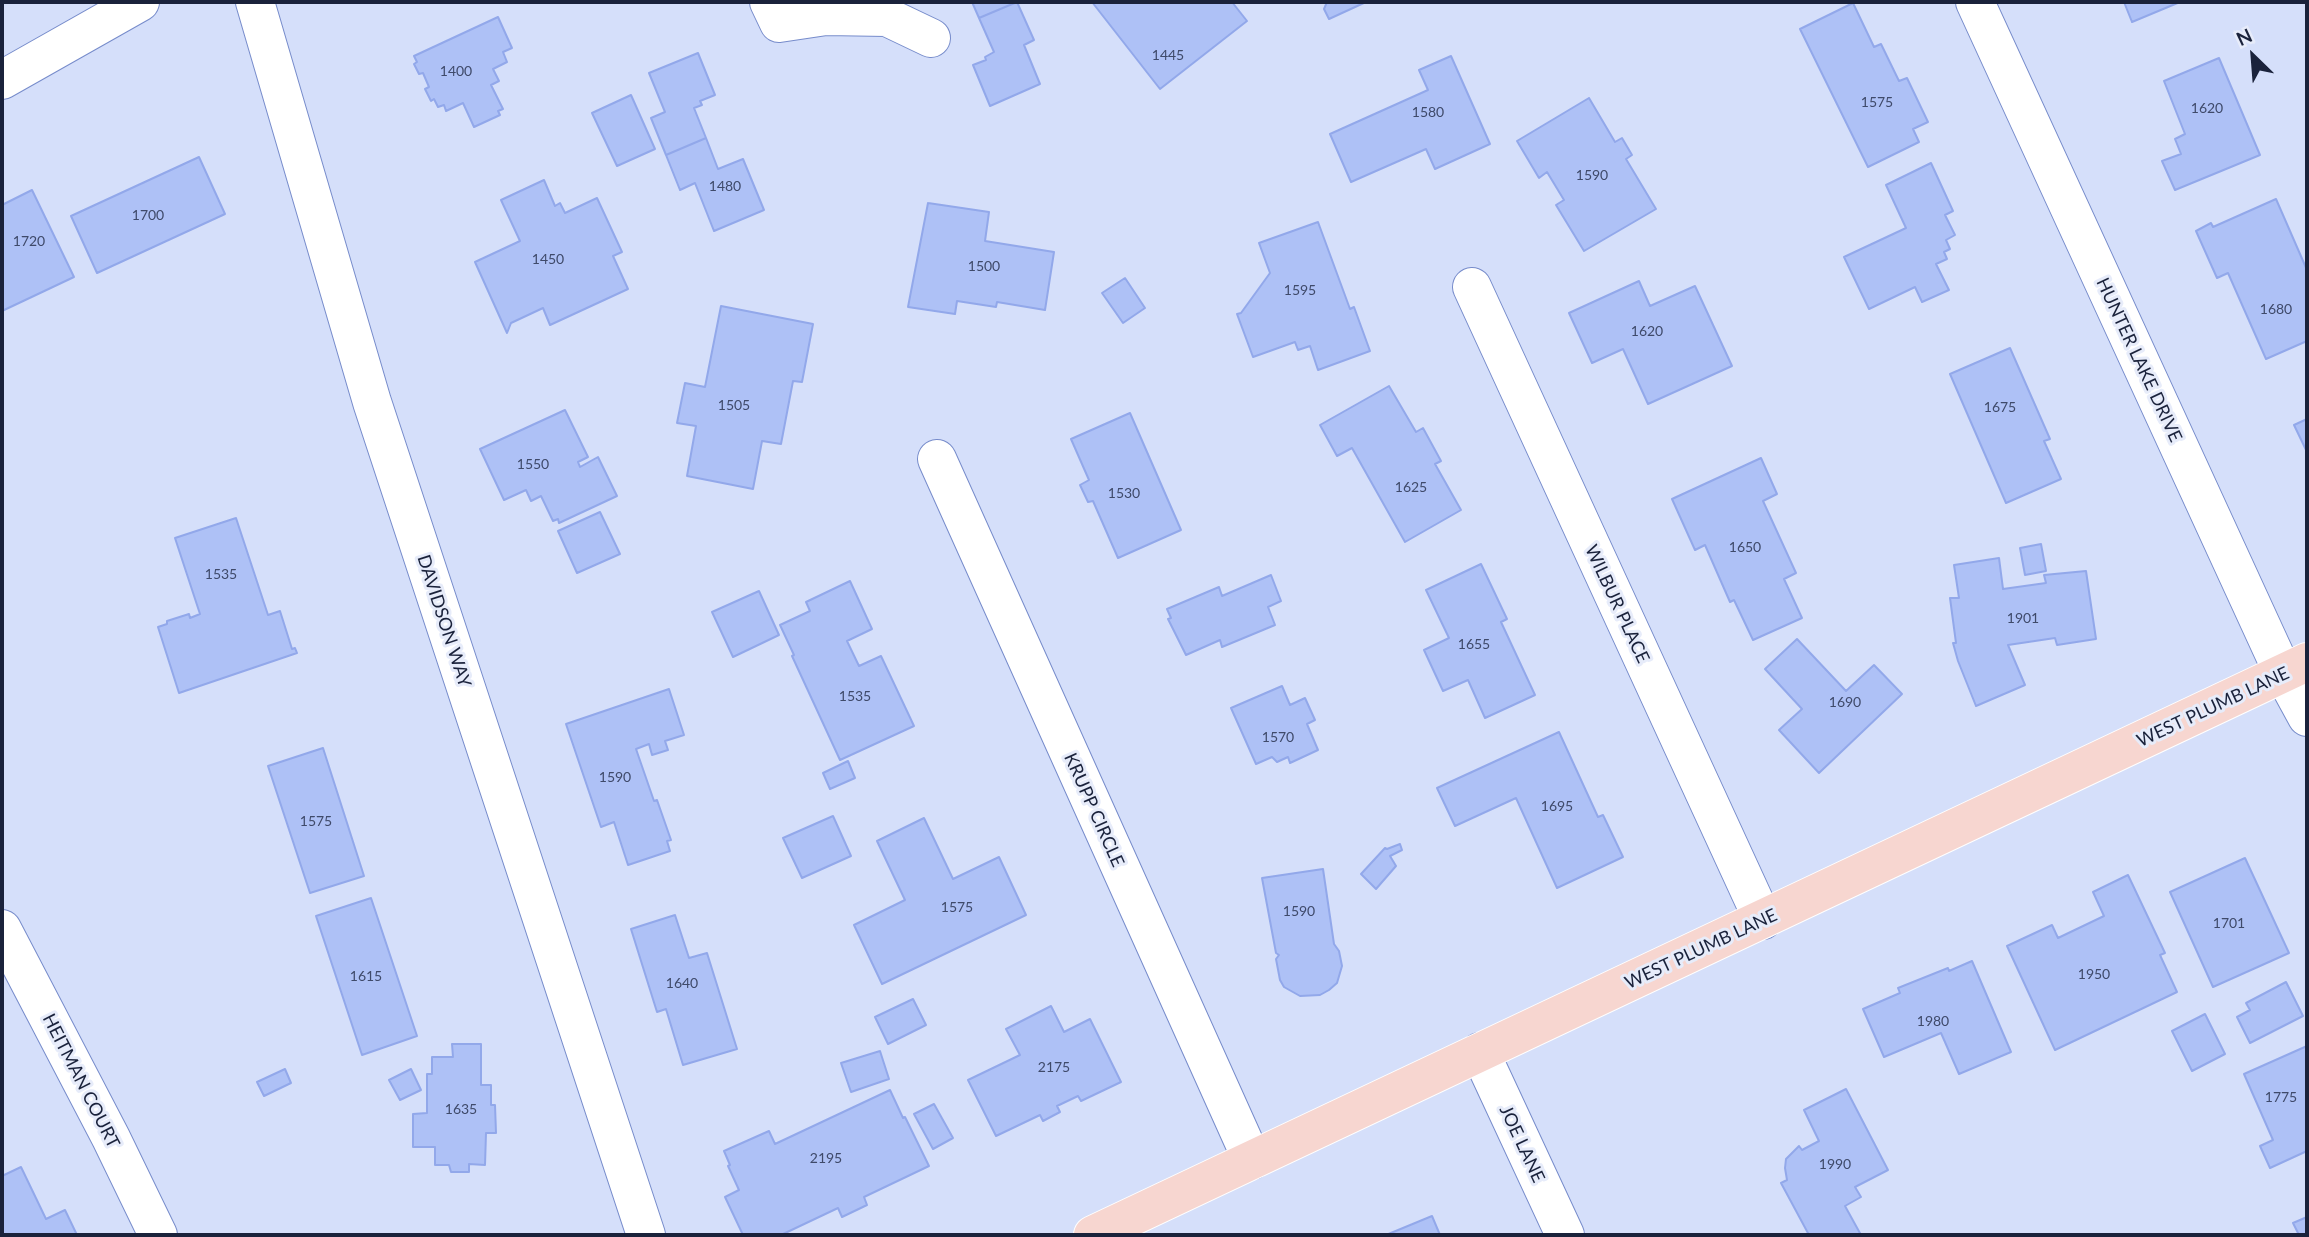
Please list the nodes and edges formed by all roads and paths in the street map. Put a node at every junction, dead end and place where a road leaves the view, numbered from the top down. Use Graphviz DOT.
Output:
graph roads {
  1 [pos="140,2"];
  2 [pos="255,2"];
  3 [pos="769,2"];
  4 [pos="1975,2"];
  5 [pos="931,38"];
  6 [pos="2,80"];
  7 [pos="1472,288"];
  8 [pos="937,459"];
  9 [pos="2295,667"];
  10 [pos="2307,717"];
  11 [pos="1763,920"];
  12 [pos="2,929"];
  13 [pos="1480,1052"];
  14 [pos="1252,1160"];
  15 [pos="158,1235"];
  16 [pos="646,1235"];
  17 [pos="1093,1235"];
  18 [pos="1565,1235"];
  1 -- 6 [label="street"];
  2 -- 16 [label="street, DAVIDSON WAY"];
  3 -- 5 [label="street"];
  4 -- 9 [label="street, HUNTER LAKE DRIVE"];
  7 -- 11 [label="street, WILBUR PLACE"];
  8 -- 14 [label="street, KRUPP CIRCLE"];
  9 -- 10 [label="street, HUNTER LAKE DRIVE"];
  9 -- 11 [label="main road, WEST PLUMB LANE"];
  11 -- 13 [label="main road, WEST PLUMB LANE"];
  12 -- 15 [label="street, HEITMAN COURT"];
  13 -- 14 [label="main road, WEST PLUMB LANE"];
  13 -- 18 [label="street, JOE LANE"];
  14 -- 17 [label="main road, WEST PLUMB LANE"];
}
